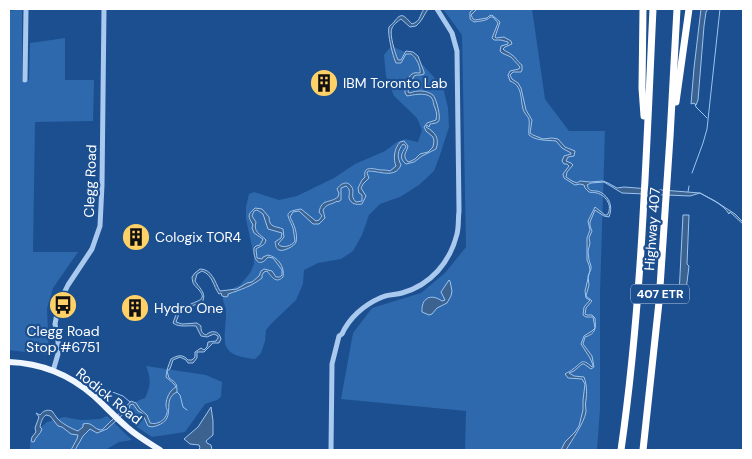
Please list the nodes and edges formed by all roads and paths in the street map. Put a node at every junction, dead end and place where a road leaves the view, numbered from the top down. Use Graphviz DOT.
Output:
graph roads {
  1 [pos="26,9"];
  2 [pos="104,9"];
  3 [pos="437,9"];
  4 [pos="643,9"];
  5 [pos="653,9"];
  6 [pos="677,9"];
  7 [pos="689,9"];
  8 [pos="25,80"];
  9 [pos="670,137"];
  10 [pos="646,154"];
  11 [pos="9,361"];
  12 [pos="53,371"];
  13 [pos="160,450"];
  14 [pos="331,450"];
  15 [pos="621,450"];
  16 [pos="644,450"];
  1 -- 8 [label="street"];
  2 -- 12 [label="street, Clegg Road"];
  3 -- 14 [label="street"];
  4 -- 10 [label="highway"];
  5 -- 10 [label="highway, Highway 407 / 407 ETR"];
  6 -- 9 [label="highway, Highway 407 / 407 ETR"];
  7 -- 9 [label="highway"];
  9 -- 16 [label="highway, Highway 407 / 407 ETR"];
  10 -- 15 [label="highway, Highway 407 / 407 ETR"];
  11 -- 12 [label="main road, Rodick Road"];
  12 -- 13 [label="main road, Rodick Road"];
}
